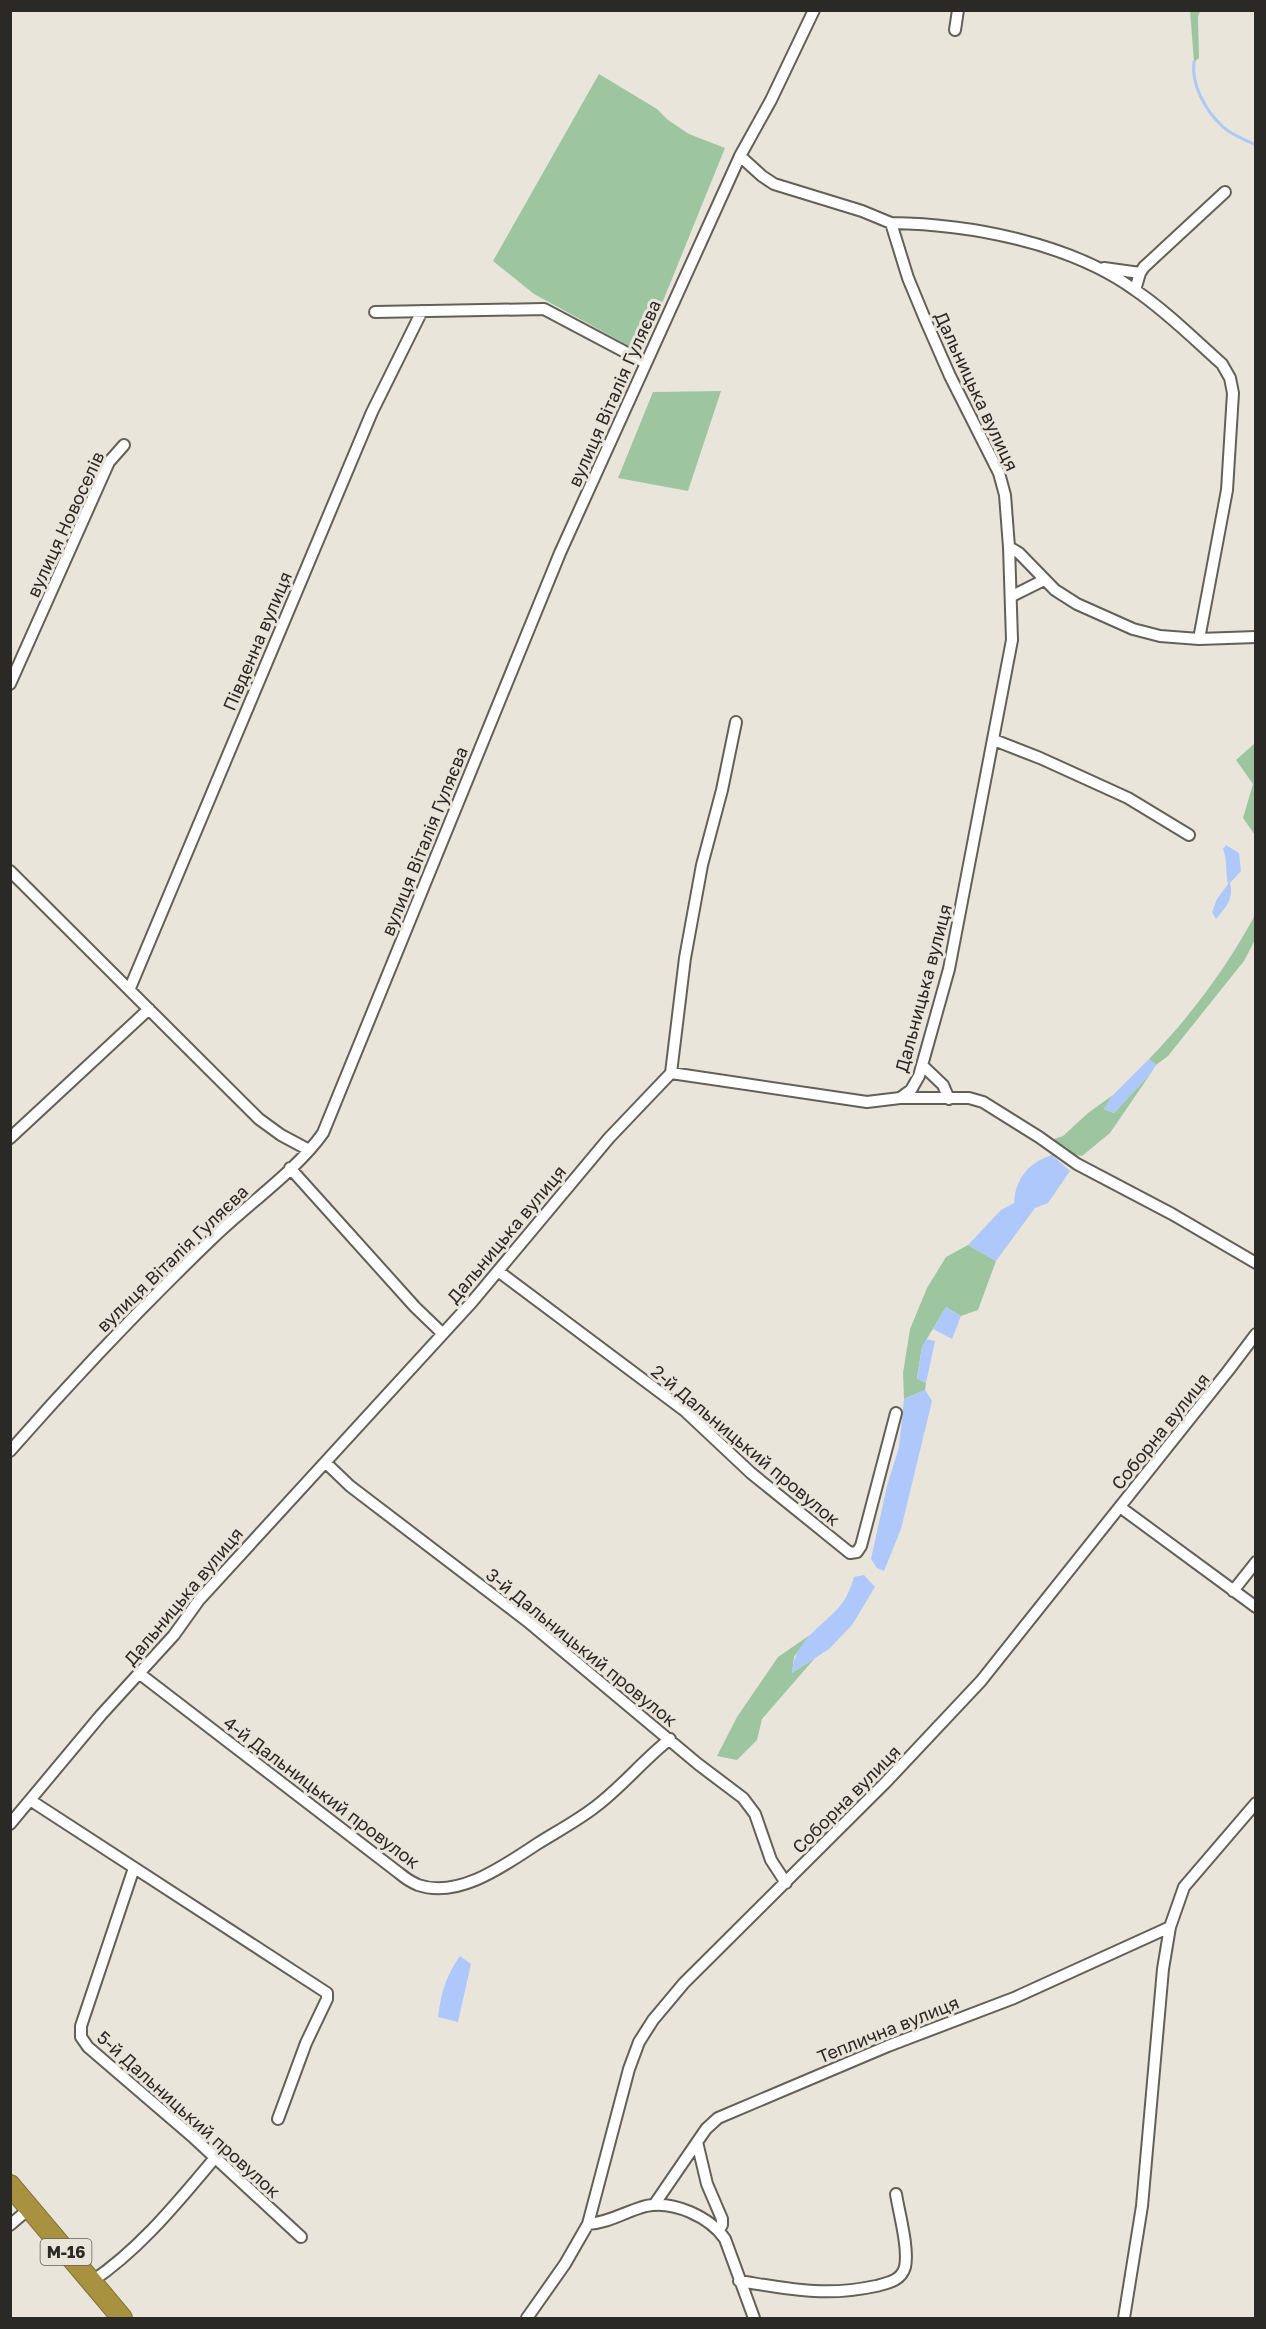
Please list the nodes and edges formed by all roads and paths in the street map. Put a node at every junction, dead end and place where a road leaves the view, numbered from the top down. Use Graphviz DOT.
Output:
graph roads {
  1 [pos="814,10"];
  2 [pos="958,10"];
  3 [pos="955,30"];
  4 [pos="740,156"];
  5 [pos="1225,192"];
  6 [pos="891,223"];
  7 [pos="1098,267"];
  8 [pos="1140,273"];
  9 [pos="1135,290"];
  10 [pos="422,311"];
  11 [pos="375,312"];
  12 [pos="646,363"];
  13 [pos="124,445"];
  14 [pos="1009,547"];
  15 [pos="1044,580"];
  16 [pos="1012,596"];
  17 [pos="1256,637"];
  18 [pos="1199,639"];
  19 [pos="10,684"];
  20 [pos="736,722"];
  21 [pos="994,740"];
  22 [pos="1189,835"];
  23 [pos="10,871"];
  24 [pos="130,988"];
  25 [pos="149,1009"];
  26 [pos="922,1065"];
  27 [pos="671,1073"];
  28 [pos="900,1098"];
  29 [pos="949,1098"];
  30 [pos="10,1138"];
  31 [pos="309,1150"];
  32 [pos="290,1168"];
  33 [pos="1256,1263"];
  34 [pos="498,1271"];
  35 [pos="442,1333"];
  36 [pos="1256,1335"];
  37 [pos="896,1413"];
  38 [pos="10,1451"];
  39 [pos="326,1463"];
  40 [pos="1120,1507"];
  41 [pos="1256,1562"];
  42 [pos="1233,1591"];
  43 [pos="1256,1606"];
  44 [pos="140,1674"];
  45 [pos="670,1739"];
  46 [pos="30,1800"];
  47 [pos="1256,1803"];
  48 [pos="10,1824"];
  49 [pos="134,1868"];
  50 [pos="786,1883"];
  51 [pos="1170,1927"];
  52 [pos="278,2119"];
  53 [pos="697,2142"];
  54 [pos="214,2159"];
  55 [pos="10,2185"];
  56 [pos="896,2194"];
  57 [pos="654,2205"];
  58 [pos="30,2208"];
  59 [pos="588,2224"];
  60 [pos="10,2225"];
  61 [pos="719,2230"];
  62 [pos="301,2238"];
  63 [pos="739,2281"];
  64 [pos="91,2282"];
  65 [pos="122,2319"];
  66 [pos="527,2319"];
  67 [pos="754,2319"];
  68 [pos="1124,2319"];
  1 -- 4 [label="street"];
  2 -- 3 [label="street"];
  4 -- 6 [label="street"];
  4 -- 12 [label="street, вулиця Віталія Гуляєва"];
  5 -- 8 [label="street"];
  6 -- 7 [label="street"];
  6 -- 14 [label="street, Дальницька вулиця"];
  7 -- 8 [label="street"];
  7 -- 9 [label="street"];
  8 -- 9 [label="street"];
  9 -- 18 [label="street"];
  10 -- 11 [label="street"];
  10 -- 12 [label="street"];
  10 -- 24 [label="street, Південна вулиця"];
  12 -- 31 [label="street, вулиця Віталія Гуляєва"];
  13 -- 19 [label="street, вулиця Новоселів"];
  14 -- 15 [label="street"];
  14 -- 16 [label="street, Дальницька вулиця"];
  15 -- 16 [label="street"];
  15 -- 18 [label="street"];
  16 -- 21 [label="street, Дальницька вулиця"];
  17 -- 18 [label="street"];
  20 -- 27 [label="street"];
  21 -- 22 [label="street"];
  21 -- 26 [label="street, Дальницька вулиця"];
  23 -- 24 [label="street"];
  24 -- 25 [label="street"];
  25 -- 30 [label="street"];
  25 -- 31 [label="street"];
  26 -- 28 [label="street, Дальницька вулиця"];
  26 -- 29 [label="street"];
  27 -- 28 [label="street, Дальницька вулиця"];
  27 -- 34 [label="street, Дальницька вулиця"];
  28 -- 29 [label="street"];
  29 -- 33 [label="street"];
  31 -- 32 [label="street, вулиця Віталія Гуляєва"];
  32 -- 35 [label="street"];
  32 -- 38 [label="street, вулиця Віталія Гуляєва"];
  34 -- 35 [label="street, Дальницька вулиця"];
  34 -- 37 [label="street, 2-й Дальницький провулок"];
  35 -- 39 [label="street, Дальницька вулиця"];
  36 -- 40 [label="street, Соборна вулиця"];
  39 -- 44 [label="street, Дальницька вулиця"];
  39 -- 45 [label="street, 3-й Дальницький провулок"];
  40 -- 42 [label="street"];
  40 -- 50 [label="street, Соборна вулиця"];
  41 -- 42 [label="street"];
  42 -- 43 [label="street"];
  44 -- 45 [label="street, 4-й Дальницький провулок"];
  44 -- 46 [label="street, Дальницька вулиця"];
  45 -- 50 [label="street, 3-й Дальницький провулок"];
  46 -- 48 [label="street, Дальницька вулиця"];
  46 -- 49 [label="street"];
  47 -- 51 [label="street"];
  49 -- 52 [label="street"];
  49 -- 54 [label="street, 5-й Дальницький провулок"];
  50 -- 59 [label="street, Соборна вулиця"];
  51 -- 53 [label="street, Теплична вулиця"];
  51 -- 68 [label="street"];
  53 -- 57 [label="street, Теплична вулиця"];
  53 -- 61 [label="street"];
  54 -- 62 [label="street, 5-й Дальницький провулок"];
  54 -- 64 [label="street"];
  55 -- 58 [label="highway, М-16"];
  56 -- 63 [label="street"];
  57 -- 59 [label="street"];
  57 -- 61 [label="street"];
  58 -- 60 [label="street"];
  58 -- 64 [label="highway, М-16"];
  59 -- 66 [label="street, Соборна вулиця"];
  61 -- 63 [label="street"];
  63 -- 67 [label="street"];
  64 -- 65 [label="highway, М-16"];
}
